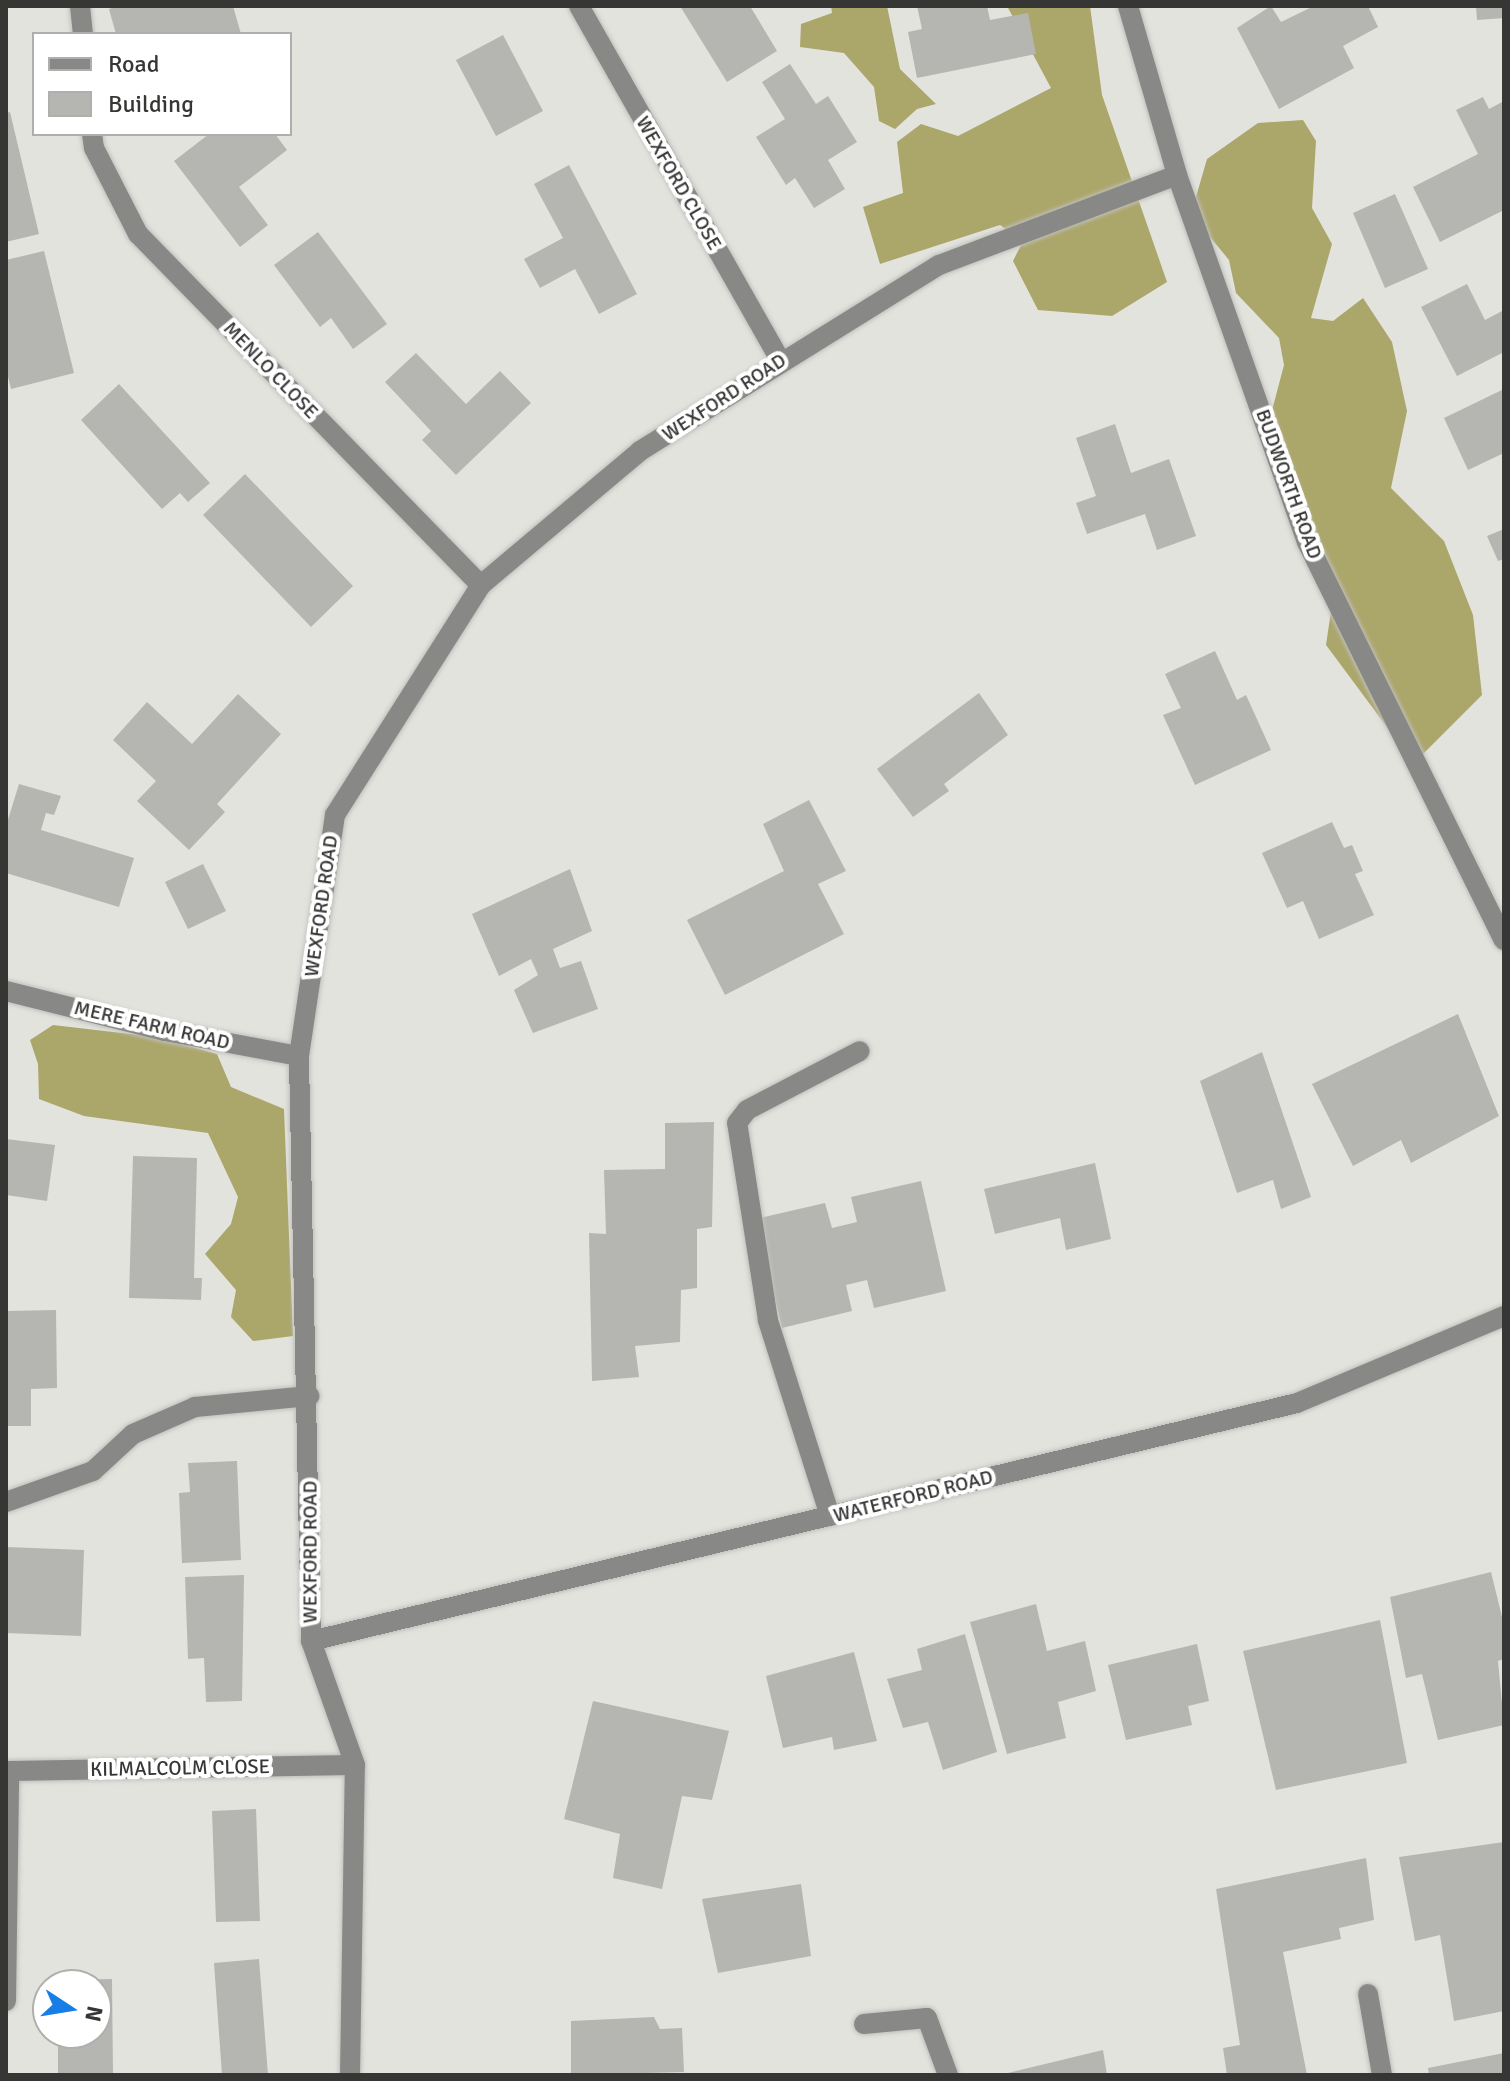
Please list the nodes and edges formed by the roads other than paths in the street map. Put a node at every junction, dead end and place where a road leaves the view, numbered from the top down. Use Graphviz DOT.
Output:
graph roads {
  1 [pos="80,6"];
  2 [pos="579,6"];
  3 [pos="1128,6"];
  4 [pos="83,32"];
  5 [pos="92,136"];
  6 [pos="1177,175"];
  7 [pos="780,360"];
  8 [pos="481,585"];
  9 [pos="1504,940"];
  10 [pos="6,991"];
  11 [pos="860,1051"];
  12 [pos="299,1056"];
  13 [pos="1504,1316"];
  14 [pos="309,1396"];
  15 [pos="6,1502"];
  16 [pos="830,1516"];
  17 [pos="311,1641"];
  18 [pos="355,1765"];
  19 [pos="7,1772"];
  20 [pos="1368,1994"];
  21 [pos="6,2001"];
  22 [pos="864,2024"];
  23 [pos="350,2075"];
  24 [pos="948,2075"];
  25 [pos="1382,2075"];
  1 -- 4 [label="street"];
  2 -- 7 [label="street, WEXFORD CLOSE"];
  3 -- 6 [label="street, BUDWORTH ROAD"];
  5 -- 8 [label="street, MENLO CLOSE"];
  6 -- 7 [label="street, WEXFORD ROAD"];
  6 -- 9 [label="street, BUDWORTH ROAD"];
  7 -- 8 [label="street, WEXFORD ROAD"];
  8 -- 12 [label="street, WEXFORD ROAD"];
  10 -- 12 [label="street, MERE FARM ROAD"];
  11 -- 16 [label="street"];
  12 -- 14 [label="street, WEXFORD ROAD"];
  13 -- 16 [label="street, WATERFORD ROAD"];
  14 -- 15 [label="street"];
  14 -- 17 [label="street, WEXFORD ROAD"];
  16 -- 17 [label="street, WATERFORD ROAD"];
  17 -- 18 [label="street, WEXFORD ROAD"];
  18 -- 19 [label="street, KILMALCOLM CLOSE"];
  18 -- 23 [label="street, WEXFORD ROAD"];
  19 -- 21 [label="street"];
  20 -- 25 [label="street"];
  22 -- 24 [label="street"];
}
